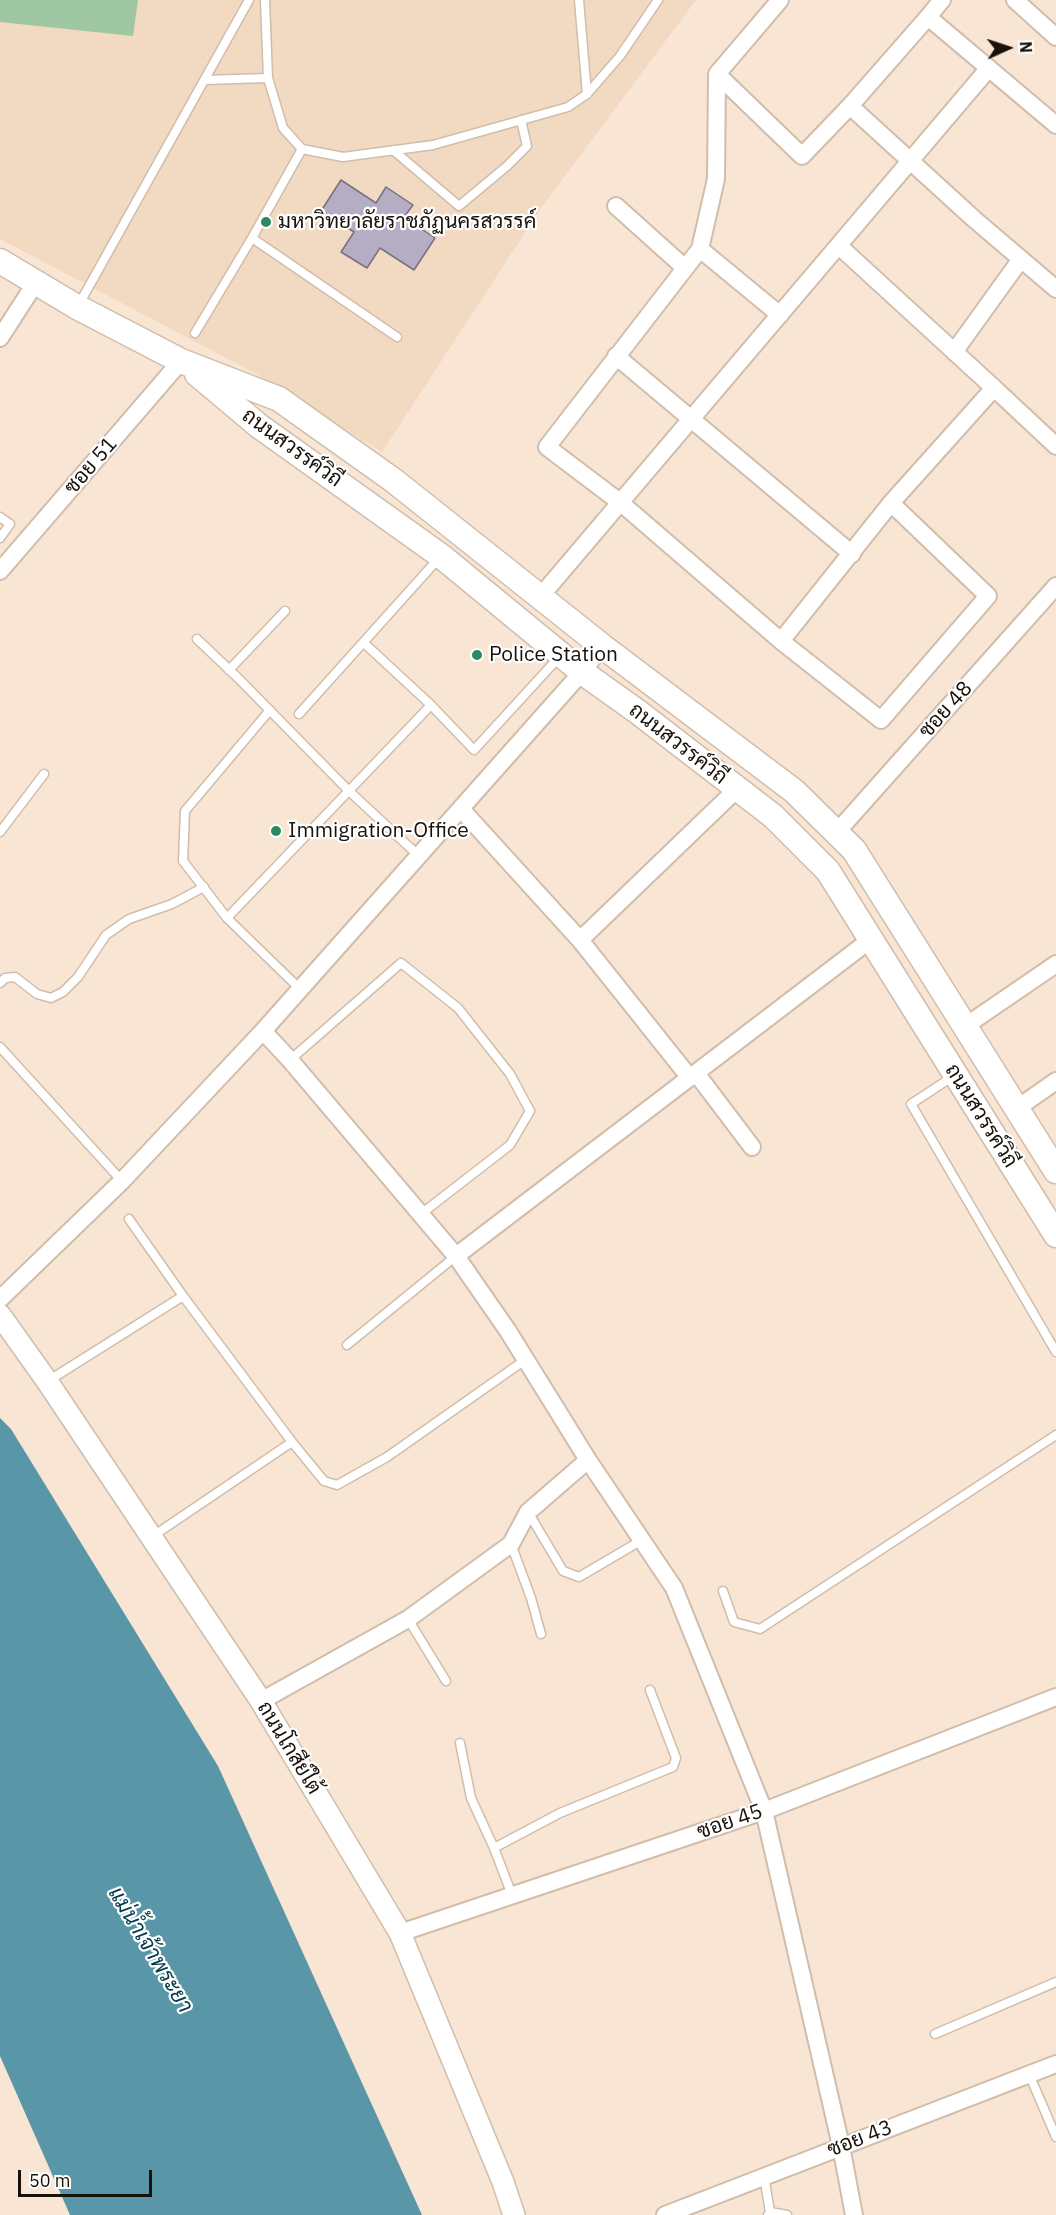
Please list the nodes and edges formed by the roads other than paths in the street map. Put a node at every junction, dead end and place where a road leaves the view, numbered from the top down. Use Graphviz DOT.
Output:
graph roads {
  1 [pos="249,0"];
  2 [pos="265,0"];
  3 [pos="579,0"];
  4 [pos="658,0"];
  5 [pos="780,0"];
  6 [pos="942,0"];
  7 [pos="1015,0"];
  8 [pos="928,17"];
  9 [pos="1056,37"];
  10 [pos="989,68"];
  11 [pos="717,74"];
  12 [pos="268,78"];
  13 [pos="205,80"];
  14 [pos="587,94"];
  15 [pos="850,106"];
  16 [pos="521,120"];
  17 [pos="1056,124"];
  18 [pos="302,149"];
  19 [pos="393,150"];
  20 [pos="912,160"];
  21 [pos="616,207"];
  22 [pos="252,238"];
  23 [pos="839,246"];
  24 [pos="700,249"];
  25 [pos="1021,259"];
  26 [pos="0,261"];
  27 [pos="685,268"];
  28 [pos="36,282"];
  29 [pos="1056,289"];
  30 [pos="77,307"];
  31 [pos="780,315"];
  32 [pos="195,333"];
  33 [pos="396,337"];
  34 [pos="0,338"];
  35 [pos="954,352"];
  36 [pos="616,356"];
  37 [pos="181,362"];
  38 [pos="994,388"];
  39 [pos="691,419"];
  40 [pos="1056,446"];
  41 [pos="621,502"];
  42 [pos="891,503"];
  43 [pos="0,517"];
  44 [pos="0,538"];
  45 [pos="852,554"];
  46 [pos="441,556"];
  47 [pos="0,570"];
  48 [pos="1056,586"];
  49 [pos="540,597"];
  50 [pos="285,610"];
  51 [pos="197,639"];
  52 [pos="781,641"];
  53 [pos="364,643"];
  54 [pos="602,646"];
  55 [pos="561,655"];
  56 [pos="230,669"];
  57 [pos="582,672"];
  58 [pos="431,705"];
  59 [pos="270,710"];
  60 [pos="299,714"];
  61 [pos="44,774"];
  62 [pos="737,789"];
  63 [pos="349,790"];
  64 [pos="460,809"];
  65 [pos="0,832"];
  66 [pos="836,833"];
  67 [pos="419,856"];
  68 [pos="204,887"];
  69 [pos="227,918"];
  70 [pos="580,940"];
  71 [pos="870,940"];
  72 [pos="1056,964"];
  73 [pos="0,983"];
  74 [pos="300,989"];
  75 [pos="964,1027"];
  76 [pos="262,1031"];
  77 [pos="0,1047"];
  78 [pos="290,1060"];
  79 [pos="955,1074"];
  80 [pos="693,1076"];
  81 [pos="1056,1081"];
  82 [pos="1016,1109"];
  83 [pos="752,1147"];
  84 [pos="1056,1171"];
  85 [pos="122,1181"];
  86 [pos="421,1214"];
  87 [pos="129,1219"];
  88 [pos="1056,1236"];
  89 [pos="456,1256"];
  90 [pos="183,1296"];
  91 [pos="0,1299"];
  92 [pos="0,1315"];
  93 [pos="347,1345"];
  94 [pos="1056,1352"];
  95 [pos="525,1360"];
  96 [pos="47,1381"];
  97 [pos="1056,1435"];
  98 [pos="292,1442"];
  99 [pos="588,1460"];
  100 [pos="528,1512"];
  101 [pos="150,1538"];
  102 [pos="642,1540"];
  103 [pos="512,1545"];
  104 [pos="723,1591"];
  105 [pos="408,1619"];
  106 [pos="541,1634"];
  107 [pos="446,1681"];
  108 [pos="650,1690"];
  109 [pos="1056,1697"];
  110 [pos="261,1701"];
  111 [pos="460,1743"];
  112 [pos="764,1811"];
  113 [pos="494,1848"];
  114 [pos="512,1895"];
  115 [pos="400,1933"];
  116 [pos="1056,1982"];
  117 [pos="934,2034"];
  118 [pos="1056,2064"];
  119 [pos="1029,2074"];
  120 [pos="1056,2137"];
  121 [pos="841,2146"];
  122 [pos="764,2175"];
  123 [pos="769,2213"];
  124 [pos="514,2215"];
  125 [pos="665,2215"];
  126 [pos="787,2215"];
  127 [pos="854,2215"];
  1 -- 13 [label="lane"];
  2 -- 12 [label="lane"];
  3 -- 14 [label="lane"];
  4 -- 14 [label="lane"];
  5 -- 11 [label="street"];
  6 -- 8 [label="street"];
  7 -- 9 [label="street"];
  8 -- 10 [label="street"];
  8 -- 15 [label="street"];
  10 -- 17 [label="street"];
  10 -- 20 [label="street"];
  11 -- 15 [label="street"];
  11 -- 24 [label="street"];
  12 -- 13 [label="lane"];
  12 -- 18 [label="lane"];
  13 -- 30 [label="lane"];
  14 -- 16 [label="lane"];
  15 -- 20 [label="street"];
  16 -- 19 [label="lane"];
  16 -- 19 [label="lane"];
  18 -- 19 [label="lane"];
  18 -- 22 [label="lane"];
  20 -- 23 [label="street"];
  20 -- 25 [label="street"];
  21 -- 27 [label="street"];
  22 -- 32 [label="lane"];
  22 -- 33 [label="lane"];
  23 -- 31 [label="street"];
  23 -- 35 [label="street"];
  24 -- 27 [label="street"];
  24 -- 31 [label="street"];
  25 -- 29 [label="street"];
  25 -- 35 [label="street"];
  26 -- 28 [label="main road, ถนนสวรรค์วิถี"];
  27 -- 36 [label="street"];
  28 -- 30 [label="main road, ถนนสวรรค์วิถี"];
  28 -- 34 [label="street"];
  30 -- 37 [label="main road, ถนนสวรรค์วิถี"];
  31 -- 39 [label="street"];
  35 -- 38 [label="street"];
  36 -- 39 [label="street"];
  36 -- 41 [label="street"];
  37 -- 46 [label="main road, ถนนสวรรค์วิถี"];
  37 -- 47 [label="street, ซอย 51"];
  37 -- 49 [label="main road, ถนนสวรรค์วิถี"];
  38 -- 40 [label="street"];
  38 -- 42 [label="street"];
  39 -- 41 [label="street"];
  39 -- 45 [label="street"];
  41 -- 49 [label="street"];
  41 -- 52 [label="street"];
  42 -- 45 [label="street"];
  42 -- 52 [label="street"];
  43 -- 44 [label="lane"];
  45 -- 52 [label="street"];
  46 -- 53 [label="lane"];
  46 -- 55 [label="main road, ถนนสวรรค์วิถี"];
  48 -- 66 [label="street, ซอย 48"];
  49 -- 54 [label="main road, ถนนสวรรค์วิถี"];
  50 -- 56 [label="lane"];
  51 -- 56 [label="lane"];
  53 -- 58 [label="lane"];
  53 -- 60 [label="lane"];
  54 -- 57 [label="street"];
  54 -- 66 [label="main road, ถนนสวรรค์วิถี"];
  55 -- 57 [label="main road, ถนนสวรรค์วิถี"];
  55 -- 58 [label="lane"];
  56 -- 59 [label="lane"];
  57 -- 62 [label="main road, ถนนสวรรค์วิถี"];
  57 -- 64 [label="street"];
  58 -- 63 [label="lane"];
  59 -- 63 [label="lane"];
  59 -- 68 [label="lane"];
  61 -- 65 [label="lane"];
  62 -- 70 [label="street"];
  62 -- 71 [label="main road, ถนนสวรรค์วิถี"];
  63 -- 67 [label="lane"];
  63 -- 69 [label="lane"];
  64 -- 67 [label="street"];
  64 -- 70 [label="street"];
  66 -- 75 [label="main road, ถนนสวรรค์วิถี"];
  67 -- 74 [label="street"];
  68 -- 69 [label="lane"];
  68 -- 73 [label="lane"];
  69 -- 74 [label="lane"];
  70 -- 80 [label="street"];
  71 -- 79 [label="main road, ถนนสวรรค์วิถี"];
  71 -- 80 [label="street"];
  72 -- 75 [label="street"];
  74 -- 76 [label="street"];
  75 -- 82 [label="main road, ถนนสวรรค์วิถี"];
  76 -- 78 [label="street"];
  76 -- 85 [label="street"];
  77 -- 85 [label="lane"];
  78 -- 86 [label="street"];
  78 -- 86 [label="lane"];
  79 -- 88 [label="main road, ถนนสวรรค์วิถี"];
  79 -- 94 [label="lane"];
  80 -- 83 [label="street"];
  80 -- 89 [label="street"];
  81 -- 82 [label="street"];
  82 -- 84 [label="main road, ถนนสวรรค์วิถี"];
  85 -- 91 [label="street"];
  86 -- 89 [label="street"];
  87 -- 90 [label="lane"];
  89 -- 93 [label="lane"];
  89 -- 95 [label="street"];
  90 -- 96 [label="lane"];
  90 -- 98 [label="lane"];
  92 -- 96 [label="street, ถนนโกสีย์ใต้"];
  95 -- 98 [label="lane"];
  95 -- 99 [label="street"];
  96 -- 101 [label="street, ถนนโกสีย์ใต้"];
  97 -- 104 [label="lane"];
  98 -- 101 [label="lane"];
  99 -- 100 [label="street"];
  99 -- 102 [label="street"];
  100 -- 102 [label="lane"];
  100 -- 103 [label="street"];
  101 -- 110 [label="street, ถนนโกสีย์ใต้"];
  102 -- 112 [label="street"];
  103 -- 105 [label="street"];
  103 -- 106 [label="lane"];
  105 -- 107 [label="lane"];
  105 -- 110 [label="street"];
  108 -- 113 [label="lane"];
  109 -- 112 [label="street, ซอย 45"];
  110 -- 115 [label="street, ถนนโกสีย์ใต้"];
  111 -- 113 [label="lane"];
  112 -- 114 [label="street, ซอย 45"];
  112 -- 121 [label="street"];
  113 -- 114 [label="lane"];
  114 -- 115 [label="street, ซอย 45"];
  115 -- 124 [label="street, ถนนโกสีย์ใต้"];
  116 -- 117 [label="lane"];
  118 -- 119 [label="street, ซอย 43"];
  119 -- 120 [label="lane"];
  119 -- 121 [label="street, ซอย 43"];
  121 -- 122 [label="street, ซอย 43"];
  121 -- 127 [label="street"];
  122 -- 123 [label="lane"];
  122 -- 125 [label="street, ซอย 43"];
  123 -- 126 [label="lane"];
}
